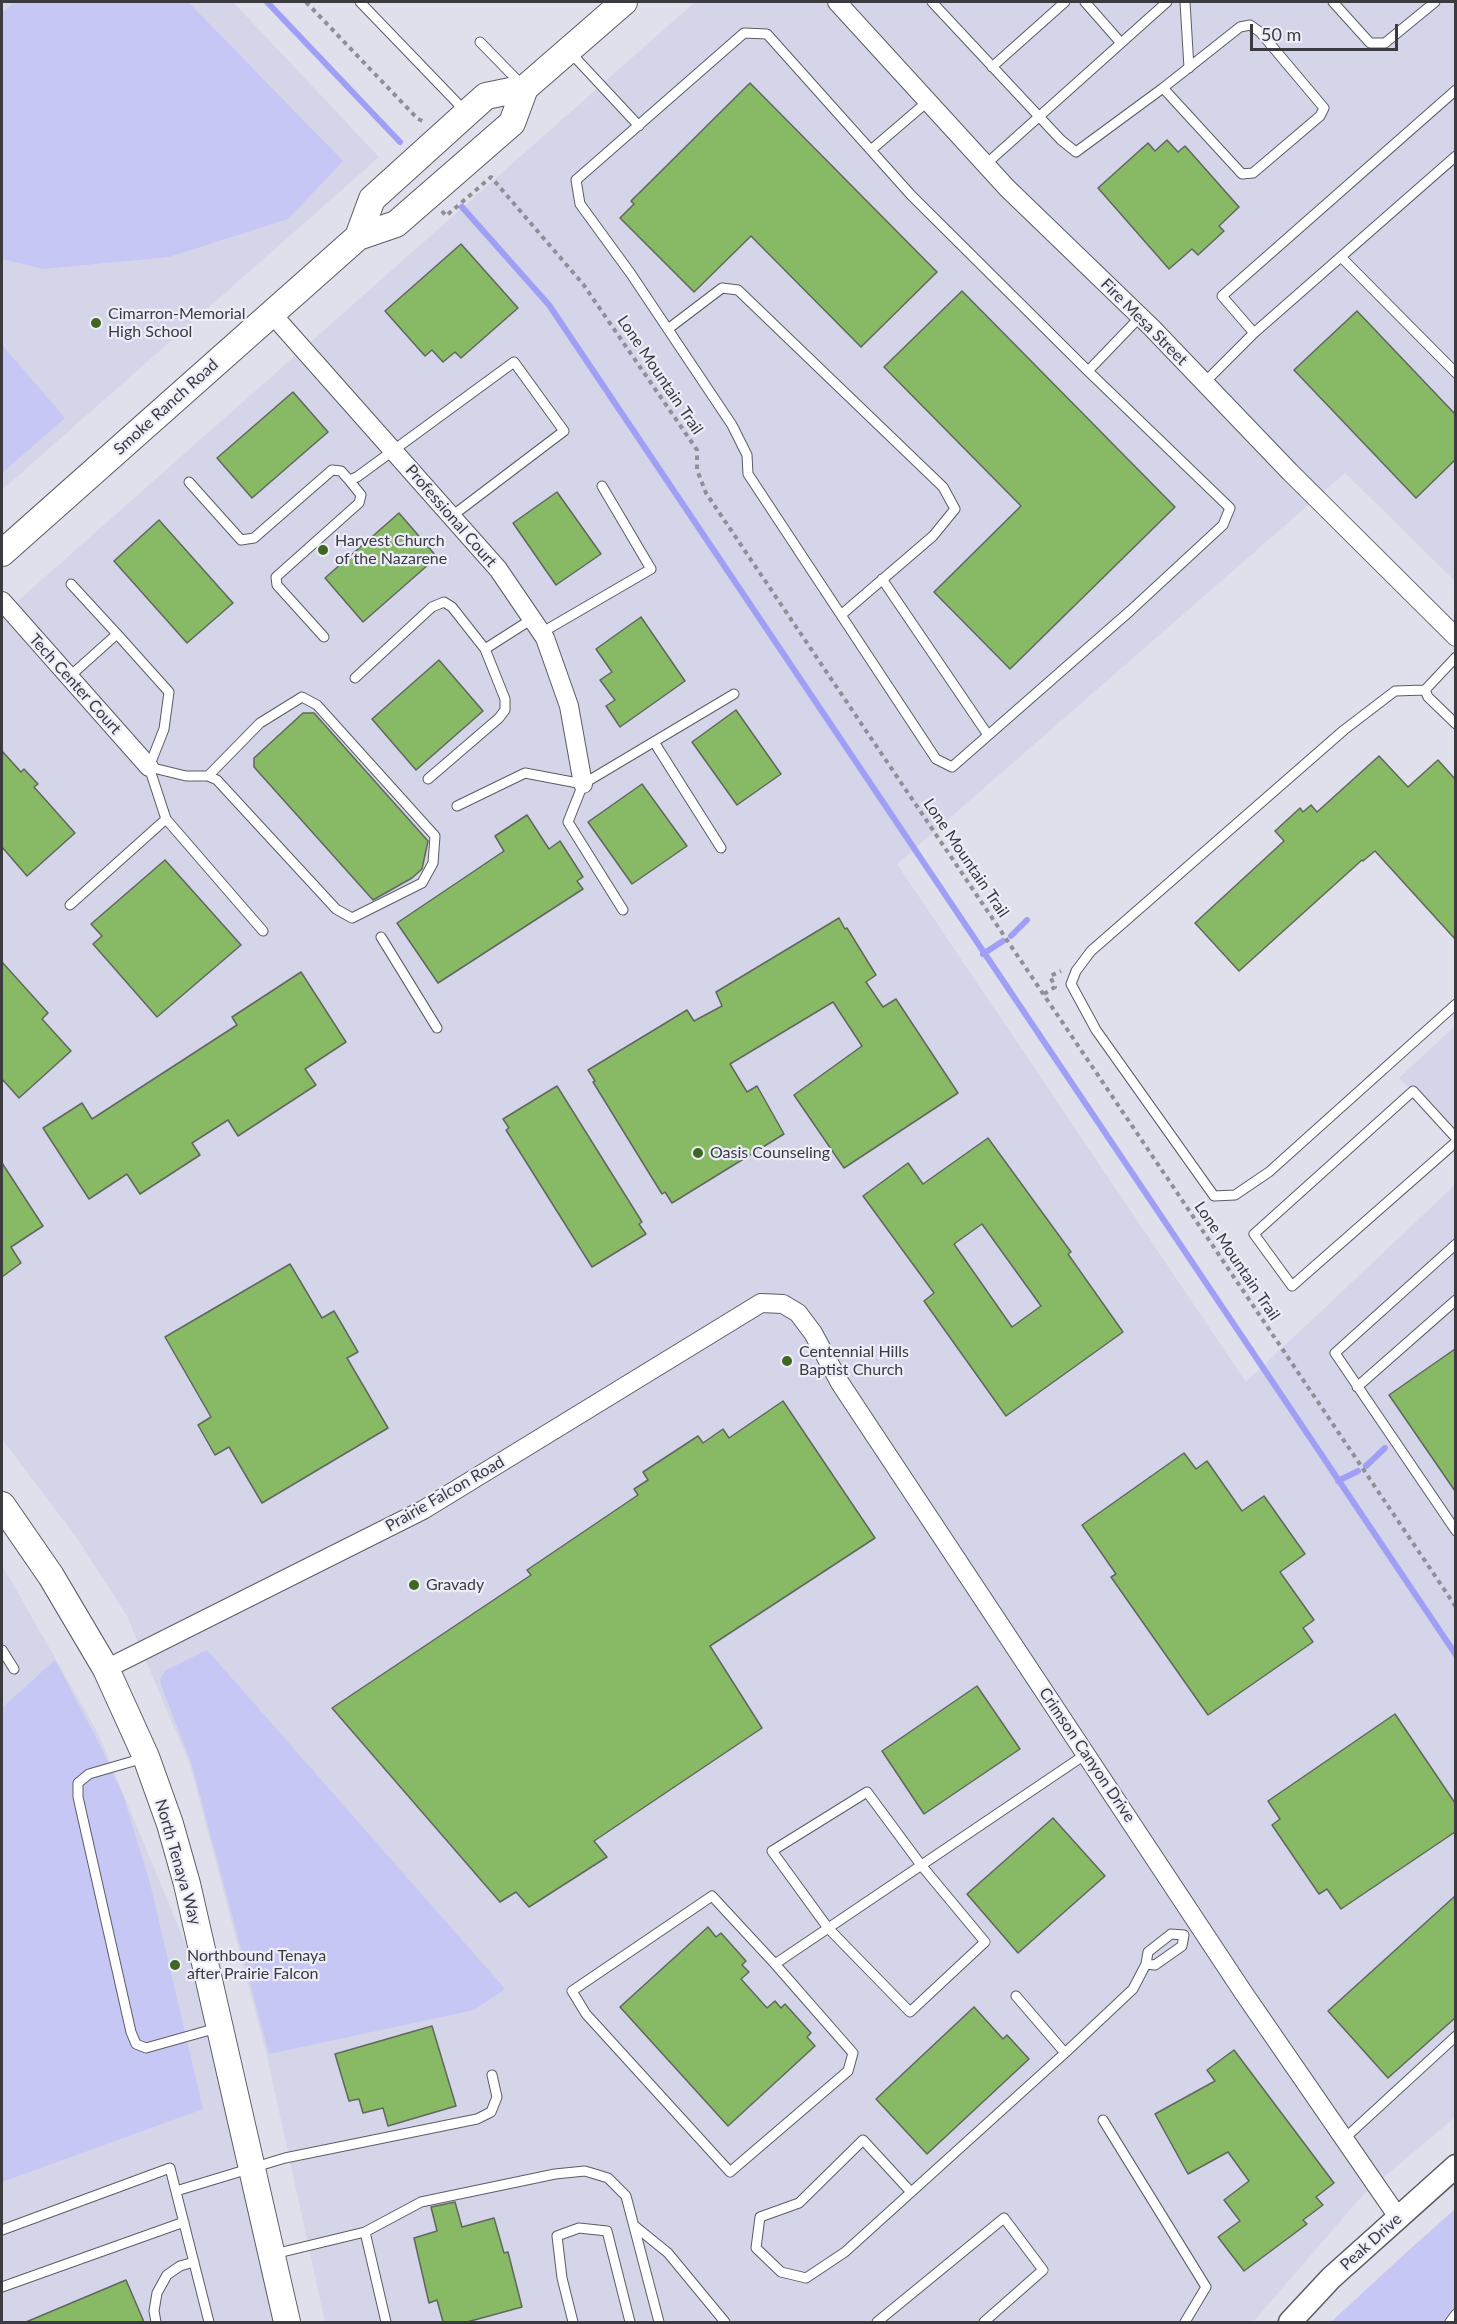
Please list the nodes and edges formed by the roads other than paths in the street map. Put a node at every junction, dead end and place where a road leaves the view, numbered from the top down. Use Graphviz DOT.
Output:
graph roads {
  1 [pos="360,2"];
  2 [pos="624,2"];
  3 [pos="837,2"];
  4 [pos="932,2"];
  5 [pos="1065,2"];
  6 [pos="1084,2"];
  7 [pos="1167,2"];
  8 [pos="1185,2"];
  9 [pos="1347,2"];
  10 [pos="1435,2"];
  11 [pos="1336,5"];
  12 [pos="480,42"];
  13 [pos="1121,43"];
  14 [pos="568,50"];
  15 [pos="992,67"];
  16 [pos="1189,68"];
  17 [pos="525,88"];
  18 [pos="1163,88"];
  19 [pos="1455,90"];
  20 [pos="927,102"];
  21 [pos="467,113"];
  22 [pos="1040,117"];
  23 [pos="639,126"];
  24 [pos="871,150"];
  25 [pos="1455,156"];
  26 [pos="985,165"];
  27 [pos="358,237"];
  28 [pos="1341,257"];
  29 [pos="272,314"];
  30 [pos="1140,317"];
  31 [pos="668,329"];
  32 [pos="1254,333"];
  33 [pos="1088,371"];
  34 [pos="1455,373"];
  35 [pos="1204,383"];
  36 [pos="392,450"];
  37 [pos="349,480"];
  38 [pos="189,482"];
  39 [pos="602,486"];
  40 [pos="452,516"];
  41 [pos="2,553"];
  42 [pos="882,579"];
  43 [pos="70,584"];
  44 [pos="2,601"];
  45 [pos="841,615"];
  46 [pos="537,626"];
  47 [pos="117,634"];
  48 [pos="324,637"];
  49 [pos="1455,637"];
  50 [pos="485,649"];
  51 [pos="1455,657"];
  52 [pos="69,677"];
  53 [pos="355,678"];
  54 [pos="1425,690"];
  55 [pos="734,694"];
  56 [pos="1455,724"];
  57 [pos="987,735"];
  58 [pos="654,742"];
  59 [pos="149,767"];
  60 [pos="208,776"];
  61 [pos="428,779"];
  62 [pos="583,784"];
  63 [pos="458,806"];
  64 [pos="166,819"];
  65 [pos="721,848"];
  66 [pos="70,905"];
  67 [pos="623,910"];
  68 [pos="263,931"];
  69 [pos="381,937"];
  70 [pos="1455,1004"];
  71 [pos="437,1028"];
  72 [pos="1455,1140"];
  73 [pos="1455,1244"];
  74 [pos="1455,1300"];
  75 [pos="773,1302"];
  76 [pos="1357,1387"];
  77 [pos="2,1505"];
  78 [pos="1455,1531"];
  79 [pos="2,1650"];
  80 [pos="14,1669"];
  81 [pos="106,1670"];
  82 [pos="1086,1754"];
  83 [pos="146,1757"];
  84 [pos="921,1865"];
  85 [pos="828,1928"];
  86 [pos="1192,1930"];
  87 [pos="775,1964"];
  88 [pos="1146,1964"];
  89 [pos="1016,1996"];
  90 [pos="220,2027"];
  91 [pos="1455,2036"];
  92 [pos="1065,2054"];
  93 [pos="492,2075"];
  94 [pos="1103,2120"];
  95 [pos="1344,2139"];
  96 [pos="251,2166"];
  97 [pos="1455,2166"];
  98 [pos="176,2191"];
  99 [pos="910,2192"];
  100 [pos="1398,2217"];
  101 [pos="184,2222"];
  102 [pos="636,2227"];
  103 [pos="2,2230"];
  104 [pos="365,2232"];
  105 [pos="271,2255"];
  106 [pos="194,2262"];
  107 [pos="2,2287"];
  108 [pos="1455,2314"];
  109 [pos="156,2322"];
  110 [pos="209,2322"];
  111 [pos="287,2322"];
  112 [pos="387,2322"];
  113 [pos="573,2322"];
  114 [pos="630,2322"];
  115 [pos="659,2322"];
  116 [pos="725,2322"];
  117 [pos="877,2322"];
  118 [pos="984,2322"];
  119 [pos="1185,2322"];
  120 [pos="1290,2322"];
  121 [pos="1450,2322"];
  1 -- 21 [label="lane"];
  2 -- 14 [label="main road, Smoke Ranch Road"];
  3 -- 20 [label="street, Fire Mesa Street"];
  4 -- 15 [label="lane"];
  5 -- 15 [label="lane"];
  6 -- 13 [label="lane"];
  7 -- 13 [label="lane"];
  8 -- 16 [label="lane"];
  9 -- 11 [label="lane"];
  10 -- 11 [label="lane"];
  12 -- 17 [label="lane"];
  13 -- 22 [label="lane"];
  14 -- 17 [label="main road, Smoke Ranch Road"];
  14 -- 23 [label="lane"];
  15 -- 22 [label="lane"];
  16 -- 18 [label="lane"];
  16 -- 18 [label="lane"];
  17 -- 21 [label="main road, Smoke Ranch Road"];
  17 -- 27 [label="main road, Smoke Ranch Road"];
  18 -- 22 [label="lane"];
  19 -- 32 [label="lane"];
  20 -- 24 [label="lane"];
  20 -- 26 [label="street, Fire Mesa Street"];
  21 -- 27 [label="main road, Smoke Ranch Road"];
  22 -- 26 [label="lane"];
  23 -- 24 [label="lane"];
  23 -- 31 [label="lane"];
  24 -- 33 [label="lane"];
  25 -- 28 [label="lane"];
  26 -- 30 [label="street, Fire Mesa Street"];
  27 -- 29 [label="main road, Smoke Ranch Road"];
  28 -- 32 [label="lane"];
  28 -- 34 [label="lane"];
  29 -- 36 [label="street, Professional Court"];
  29 -- 41 [label="main road, Smoke Ranch Road"];
  30 -- 33 [label="lane"];
  30 -- 35 [label="street, Fire Mesa Street"];
  31 -- 42 [label="lane"];
  31 -- 45 [label="lane"];
  32 -- 35 [label="lane"];
  33 -- 57 [label="lane"];
  35 -- 49 [label="street, Fire Mesa Street"];
  36 -- 37 [label="lane"];
  36 -- 40 [label="street, Professional Court"];
  36 -- 40 [label="lane"];
  37 -- 38 [label="lane"];
  37 -- 48 [label="lane"];
  39 -- 46 [label="lane"];
  40 -- 46 [label="street, Professional Court"];
  42 -- 45 [label="lane"];
  42 -- 57 [label="lane"];
  43 -- 47 [label="lane"];
  44 -- 52 [label="street, Tech Center Court"];
  45 -- 57 [label="lane"];
  46 -- 50 [label="lane"];
  46 -- 62 [label="street, Professional Court"];
  47 -- 52 [label="lane"];
  47 -- 59 [label="lane"];
  50 -- 53 [label="lane"];
  50 -- 61 [label="lane"];
  51 -- 54 [label="lane"];
  52 -- 59 [label="street, Tech Center Court"];
  54 -- 56 [label="lane"];
  54 -- 70 [label="lane"];
  55 -- 58 [label="lane"];
  58 -- 62 [label="lane"];
  58 -- 65 [label="lane"];
  59 -- 60 [label="lane"];
  59 -- 64 [label="lane"];
  60 -- 60 [label="lane"];
  62 -- 63 [label="lane"];
  62 -- 67 [label="lane"];
  64 -- 66 [label="lane"];
  64 -- 68 [label="lane"];
  69 -- 71 [label="lane"];
  72 -- 72 [label="lane"];
  73 -- 76 [label="lane"];
  74 -- 76 [label="lane"];
  75 -- 81 [label="street, Prairie Falcon Road"];
  75 -- 82 [label="street, Crimson Canyon Drive"];
  76 -- 78 [label="lane"];
  77 -- 81 [label="main road, North Tenaya Way"];
  79 -- 80 [label="lane"];
  81 -- 83 [label="main road, North Tenaya Way"];
  82 -- 84 [label="lane"];
  82 -- 86 [label="street, Crimson Canyon Drive"];
  83 -- 90 [label="main road, North Tenaya Way"];
  83 -- 90 [label="lane"];
  84 -- 85 [label="lane"];
  84 -- 85 [label="lane"];
  84 -- 85 [label="lane"];
  85 -- 87 [label="lane"];
  86 -- 88 [label="lane"];
  86 -- 88 [label="lane"];
  86 -- 95 [label="street, Crimson Canyon Drive"];
  87 -- 87 [label="lane"];
  88 -- 92 [label="lane"];
  89 -- 92 [label="lane"];
  90 -- 96 [label="main road, North Tenaya Way"];
  91 -- 95 [label="lane"];
  92 -- 99 [label="lane"];
  93 -- 96 [label="lane"];
  94 -- 119 [label="lane"];
  95 -- 100 [label="street, Crimson Canyon Drive"];
  96 -- 98 [label="lane"];
  96 -- 105 [label="main road, North Tenaya Way"];
  97 -- 100 [label="street, Peak Drive"];
  98 -- 101 [label="lane"];
  98 -- 103 [label="lane"];
  99 -- 99 [label="lane"];
  100 -- 120 [label="street, Peak Drive"];
  101 -- 106 [label="lane"];
  101 -- 107 [label="lane"];
  102 -- 104 [label="lane"];
  102 -- 115 [label="lane"];
  102 -- 116 [label="lane"];
  104 -- 105 [label="lane"];
  104 -- 112 [label="lane"];
  105 -- 111 [label="main road, North Tenaya Way"];
  106 -- 109 [label="lane"];
  106 -- 110 [label="lane"];
  108 -- 121 [label="lane"];
  113 -- 114 [label="lane"];
  117 -- 118 [label="lane"];
}
